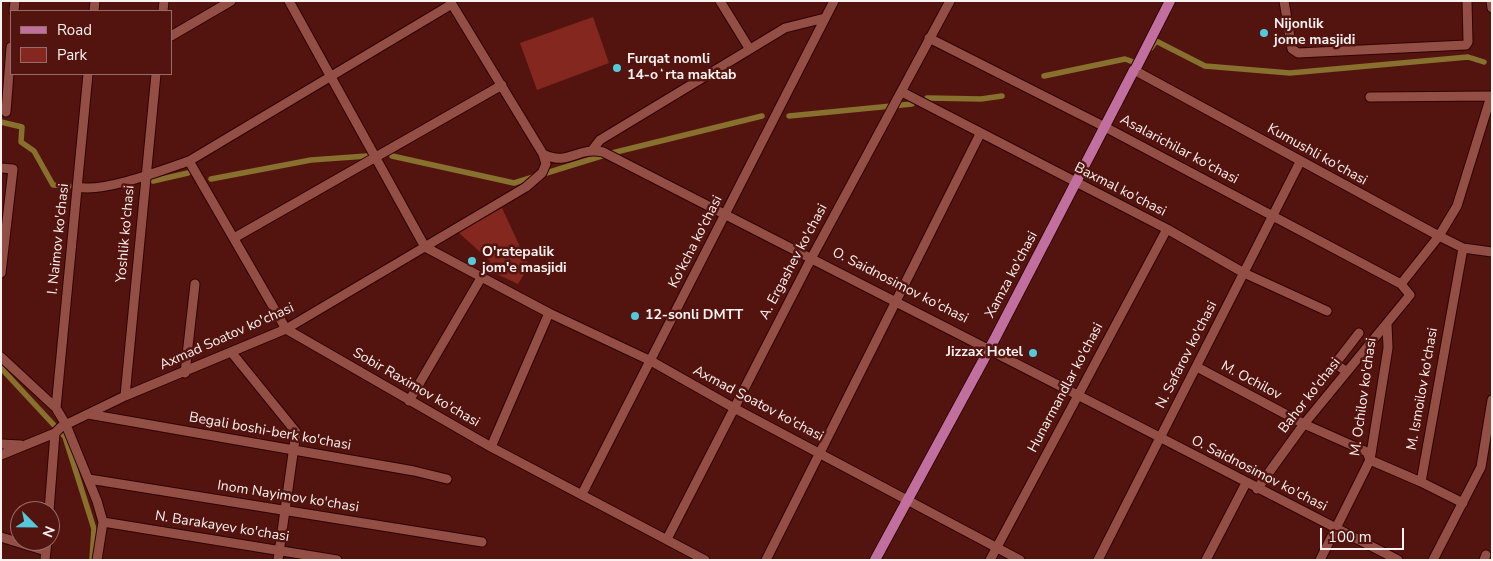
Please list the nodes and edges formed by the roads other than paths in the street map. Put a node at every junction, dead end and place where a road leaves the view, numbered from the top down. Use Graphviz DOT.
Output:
graph roads {
  1 [pos="230,1"];
  2 [pos="289,1"];
  3 [pos="720,1"];
  4 [pos="834,1"];
  5 [pos="950,1"];
  6 [pos="1170,1"];
  7 [pos="1284,1"];
  8 [pos="1467,1"];
  9 [pos="1491,1"];
  10 [pos="451,3"];
  11 [pos="1492,8"];
  12 [pos="825,18"];
  13 [pos="172,35"];
  14 [pos="929,38"];
  15 [pos="749,48"];
  16 [pos="10,60"];
  17 [pos="1137,66"];
  18 [pos="88,75"];
  19 [pos="156,75"];
  20 [pos="330,78"];
  21 [pos="502,85"];
  22 [pos="902,92"];
  23 [pos="1491,95"];
  24 [pos="1370,96"];
  25 [pos="6,112"];
  26 [pos="1106,127"];
  27 [pos="980,134"];
  28 [pos="593,149"];
  29 [pos="544,154"];
  30 [pos="376,158"];
  31 [pos="188,161"];
  32 [pos="1300,162"];
  33 [pos="1,168"];
  34 [pos="145,176"];
  35 [pos="1076,183"];
  36 [pos="78,187"];
  37 [pos="726,213"];
  38 [pos="1273,216"];
  39 [pos="1167,229"];
  40 [pos="1439,236"];
  41 [pos="234,238"];
  42 [pos="425,247"];
  43 [pos="1462,248"];
  44 [pos="1492,252"];
  45 [pos="812,257"];
  46 [pos="1,273"];
  47 [pos="1244,273"];
  48 [pos="481,278"];
  49 [pos="195,284"];
  50 [pos="1401,284"];
  51 [pos="1410,295"];
  52 [pos="896,301"];
  53 [pos="1326,311"];
  54 [pos="549,313"];
  55 [pos="1387,323"];
  56 [pos="286,329"];
  57 [pos="1359,333"];
  58 [pos="990,348"];
  59 [pos="232,353"];
  60 [pos="1,357"];
  61 [pos="651,361"];
  62 [pos="1335,364"];
  63 [pos="1196,368"];
  64 [pos="1346,371"];
  65 [pos="185,373"];
  66 [pos="1321,381"];
  67 [pos="1077,394"];
  68 [pos="124,396"];
  69 [pos="1492,400"];
  70 [pos="409,401"];
  71 [pos="56,408"];
  72 [pos="734,408"];
  73 [pos="88,414"];
  74 [pos="1304,424"];
  75 [pos="60,429"];
  76 [pos="1160,439"];
  77 [pos="1,444"];
  78 [pos="22,445"];
  79 [pos="492,446"];
  80 [pos="294,450"];
  81 [pos="819,452"];
  82 [pos="1,455"];
  83 [pos="1370,460"];
  84 [pos="1481,466"];
  85 [pos="1492,468"];
  86 [pos="89,479"];
  87 [pos="447,479"];
  88 [pos="1421,482"];
  89 [pos="1246,483"];
  90 [pos="1257,489"];
  91 [pos="582,494"];
  92 [pos="907,500"];
  93 [pos="50,501"];
  94 [pos="1463,503"];
  95 [pos="286,510"];
  96 [pos="103,522"];
  97 [pos="1337,528"];
  98 [pos="1,538"];
  99 [pos="667,539"];
  100 [pos="482,542"];
  101 [pos="996,547"];
  102 [pos="280,550"];
  103 [pos="45,555"];
  104 [pos="97,560"];
  105 [pos="278,560"];
  106 [pos="336,560"];
  107 [pos="705,560"];
  108 [pos="766,560"];
  109 [pos="875,560"];
  110 [pos="990,560"];
  111 [pos="1020,560"];
  112 [pos="1098,560"];
  113 [pos="1206,560"];
  114 [pos="1320,560"];
  115 [pos="1398,560"];
  116 [pos="1433,560"];
  1 -- 13 [label="street"];
  2 -- 20 [label="street"];
  3 -- 15 [label="street"];
  4 -- 12 [label="street, Ko'kcha ko'chasi"];
  5 -- 14 [label="street, A. Ergashev ko'chasi"];
  6 -- 17 [label="main road, Xamza ko'chasi"];
  7 -- 8 [label="street"];
  9 -- 11 [label="street"];
  10 -- 20 [label="street"];
  10 -- 21 [label="street"];
  12 -- 15 [label="street"];
  12 -- 37 [label="street, Ko'kcha ko'chasi"];
  14 -- 22 [label="street, A. Ergashev ko'chasi"];
  14 -- 26 [label="street, Asalarichilar ko'chasi"];
  15 -- 28 [label="street"];
  16 -- 25 [label="street"];
  17 -- 26 [label="main road, Xamza ko'chasi"];
  17 -- 32 [label="street, Kumushli ko'chasi"];
  18 -- 36 [label="street, I. Naimov ko'chasi"];
  19 -- 34 [label="street, Yoshlik ko'chasi"];
  20 -- 30 [label="street"];
  20 -- 31 [label="street"];
  21 -- 29 [label="street"];
  21 -- 30 [label="street"];
  22 -- 27 [label="street, Baxmal ko'chasi"];
  22 -- 45 [label="street, A. Ergashev ko'chasi"];
  23 -- 24 [label="street"];
  23 -- 40 [label="street"];
  26 -- 35 [label="main road, Xamza ko'chasi"];
  26 -- 38 [label="street, Asalarichilar ko'chasi"];
  27 -- 35 [label="street, Baxmal ko'chasi"];
  27 -- 52 [label="street"];
  28 -- 29 [label="street"];
  28 -- 37 [label="street, O. Saidnosimov ko'chasi"];
  29 -- 42 [label="street, Axmad Soatov ko'chasi"];
  30 -- 41 [label="street"];
  30 -- 42 [label="street"];
  31 -- 34 [label="street"];
  31 -- 41 [label="street, Sobir Raximov ko'chasi"];
  32 -- 38 [label="street, N. Safarov ko'chasi"];
  32 -- 40 [label="street, Kumushli ko'chasi"];
  33 -- 46 [label="street"];
  34 -- 36 [label="street"];
  34 -- 68 [label="street, Yoshlik ko'chasi"];
  35 -- 39 [label="street, Baxmal ko'chasi"];
  35 -- 58 [label="main road, Xamza ko'chasi"];
  36 -- 71 [label="street, I. Naimov ko'chasi"];
  37 -- 45 [label="street, O. Saidnosimov ko'chasi"];
  37 -- 61 [label="street, Ko'kcha ko'chasi"];
  38 -- 47 [label="street, N. Safarov ko'chasi"];
  38 -- 50 [label="street, Asalarichilar ko'chasi"];
  39 -- 47 [label="street, Baxmal ko'chasi"];
  39 -- 67 [label="street, Hunarmandlar ko'chasi"];
  40 -- 43 [label="street, Kumushli ko'chasi"];
  40 -- 50 [label="street"];
  41 -- 56 [label="street, Sobir Raximov ko'chasi"];
  42 -- 48 [label="street, Axmad Soatov ko'chasi"];
  42 -- 56 [label="street, Axmad Soatov ko'chasi"];
  43 -- 44 [label="street, Kumushli ko'chasi"];
  43 -- 88 [label="street, M. Ismoilov ko'chasi"];
  45 -- 52 [label="street, O. Saidnosimov ko'chasi"];
  45 -- 72 [label="street, A. Ergashev ko'chasi"];
  47 -- 53 [label="street, Baxmal ko'chasi"];
  47 -- 63 [label="street, N. Safarov ko'chasi"];
  48 -- 54 [label="street, Axmad Soatov ko'chasi"];
  48 -- 70 [label="street"];
  49 -- 65 [label="street"];
  50 -- 51 [label="street, Asalarichilar ko'chasi"];
  51 -- 55 [label="street, M. Ochilov ko'chasi"];
  52 -- 58 [label="street, O. Saidnosimov ko'chasi"];
  52 -- 81 [label="street"];
  54 -- 61 [label="street, Axmad Soatov ko'chasi"];
  54 -- 79 [label="street"];
  55 -- 64 [label="street, Bahor ko'chasi"];
  55 -- 83 [label="street, M. Ochilov ko'chasi"];
  56 -- 59 [label="street, Axmad Soatov ko'chasi"];
  56 -- 70 [label="street, Sobir Raximov ko'chasi"];
  57 -- 62 [label="street"];
  58 -- 67 [label="street, O. Saidnosimov ko'chasi"];
  58 -- 92 [label="main road, Xamza ko'chasi"];
  59 -- 65 [label="street, Axmad Soatov ko'chasi"];
  59 -- 80 [label="street"];
  60 -- 71 [label="street"];
  61 -- 72 [label="street, Axmad Soatov ko'chasi"];
  61 -- 91 [label="street, Ko'kcha ko'chasi"];
  62 -- 64 [label="street"];
  62 -- 66 [label="street"];
  63 -- 74 [label="street, M. Ochilov"];
  63 -- 76 [label="street, N. Safarov ko'chasi"];
  64 -- 74 [label="street, Bahor ko'chasi"];
  65 -- 68 [label="street, Axmad Soatov ko'chasi"];
  67 -- 76 [label="street, O. Saidnosimov ko'chasi"];
  67 -- 101 [label="street, Hunarmandlar ko'chasi"];
  68 -- 73 [label="street, Axmad Soatov ko'chasi"];
  69 -- 84 [label="street"];
  70 -- 79 [label="street, Sobir Raximov ko'chasi"];
  71 -- 75 [label="street"];
  72 -- 81 [label="street, Axmad Soatov ko'chasi"];
  72 -- 99 [label="street, A. Ergashev ko'chasi"];
  73 -- 75 [label="street, Axmad Soatov ko'chasi"];
  73 -- 80 [label="street, Begali boshi-berk ko'chasi"];
  74 -- 83 [label="street, M. Ochilov"];
  74 -- 90 [label="street, Bahor ko'chasi"];
  75 -- 78 [label="street, Axmad Soatov ko'chasi"];
  75 -- 86 [label="street"];
  75 -- 93 [label="street"];
  76 -- 89 [label="street, O. Saidnosimov ko'chasi"];
  76 -- 112 [label="street, N. Safarov ko'chasi"];
  77 -- 78 [label="street"];
  78 -- 82 [label="street, Axmad Soatov ko'chasi"];
  79 -- 91 [label="street, Sobir Raximov ko'chasi"];
  80 -- 87 [label="street, Begali boshi-berk ko'chasi"];
  80 -- 95 [label="street"];
  81 -- 92 [label="street, Axmad Soatov ko'chasi"];
  81 -- 108 [label="street"];
  83 -- 88 [label="street"];
  83 -- 97 [label="street, M. Ochilov ko'chasi"];
  84 -- 85 [label="street"];
  84 -- 94 [label="street"];
  86 -- 95 [label="street, Inom Nayimov ko'chasi"];
  86 -- 96 [label="street"];
  88 -- 94 [label="street"];
  89 -- 90 [label="street, O. Saidnosimov ko'chasi"];
  89 -- 113 [label="street"];
  90 -- 97 [label="street, O. Saidnosimov ko'chasi"];
  91 -- 99 [label="street, Sobir Raximov ko'chasi"];
  92 -- 101 [label="street, Axmad Soatov ko'chasi"];
  92 -- 109 [label="main road, Xamza ko'chasi"];
  94 -- 116 [label="street"];
  95 -- 100 [label="street, Inom Nayimov ko'chasi"];
  95 -- 102 [label="street"];
  96 -- 102 [label="street, N. Barakayev ko'chasi"];
  96 -- 104 [label="street"];
  97 -- 114 [label="street, M. Ochilov ko'chasi"];
  97 -- 115 [label="street, O. Saidnosimov ko'chasi"];
  98 -- 103 [label="street"];
  99 -- 107 [label="street, Sobir Raximov ko'chasi"];
  101 -- 110 [label="street, Hunarmandlar ko'chasi"];
  101 -- 111 [label="street, Axmad Soatov ko'chasi"];
  102 -- 105 [label="street"];
  102 -- 106 [label="street, N. Barakayev ko'chasi"];
}
